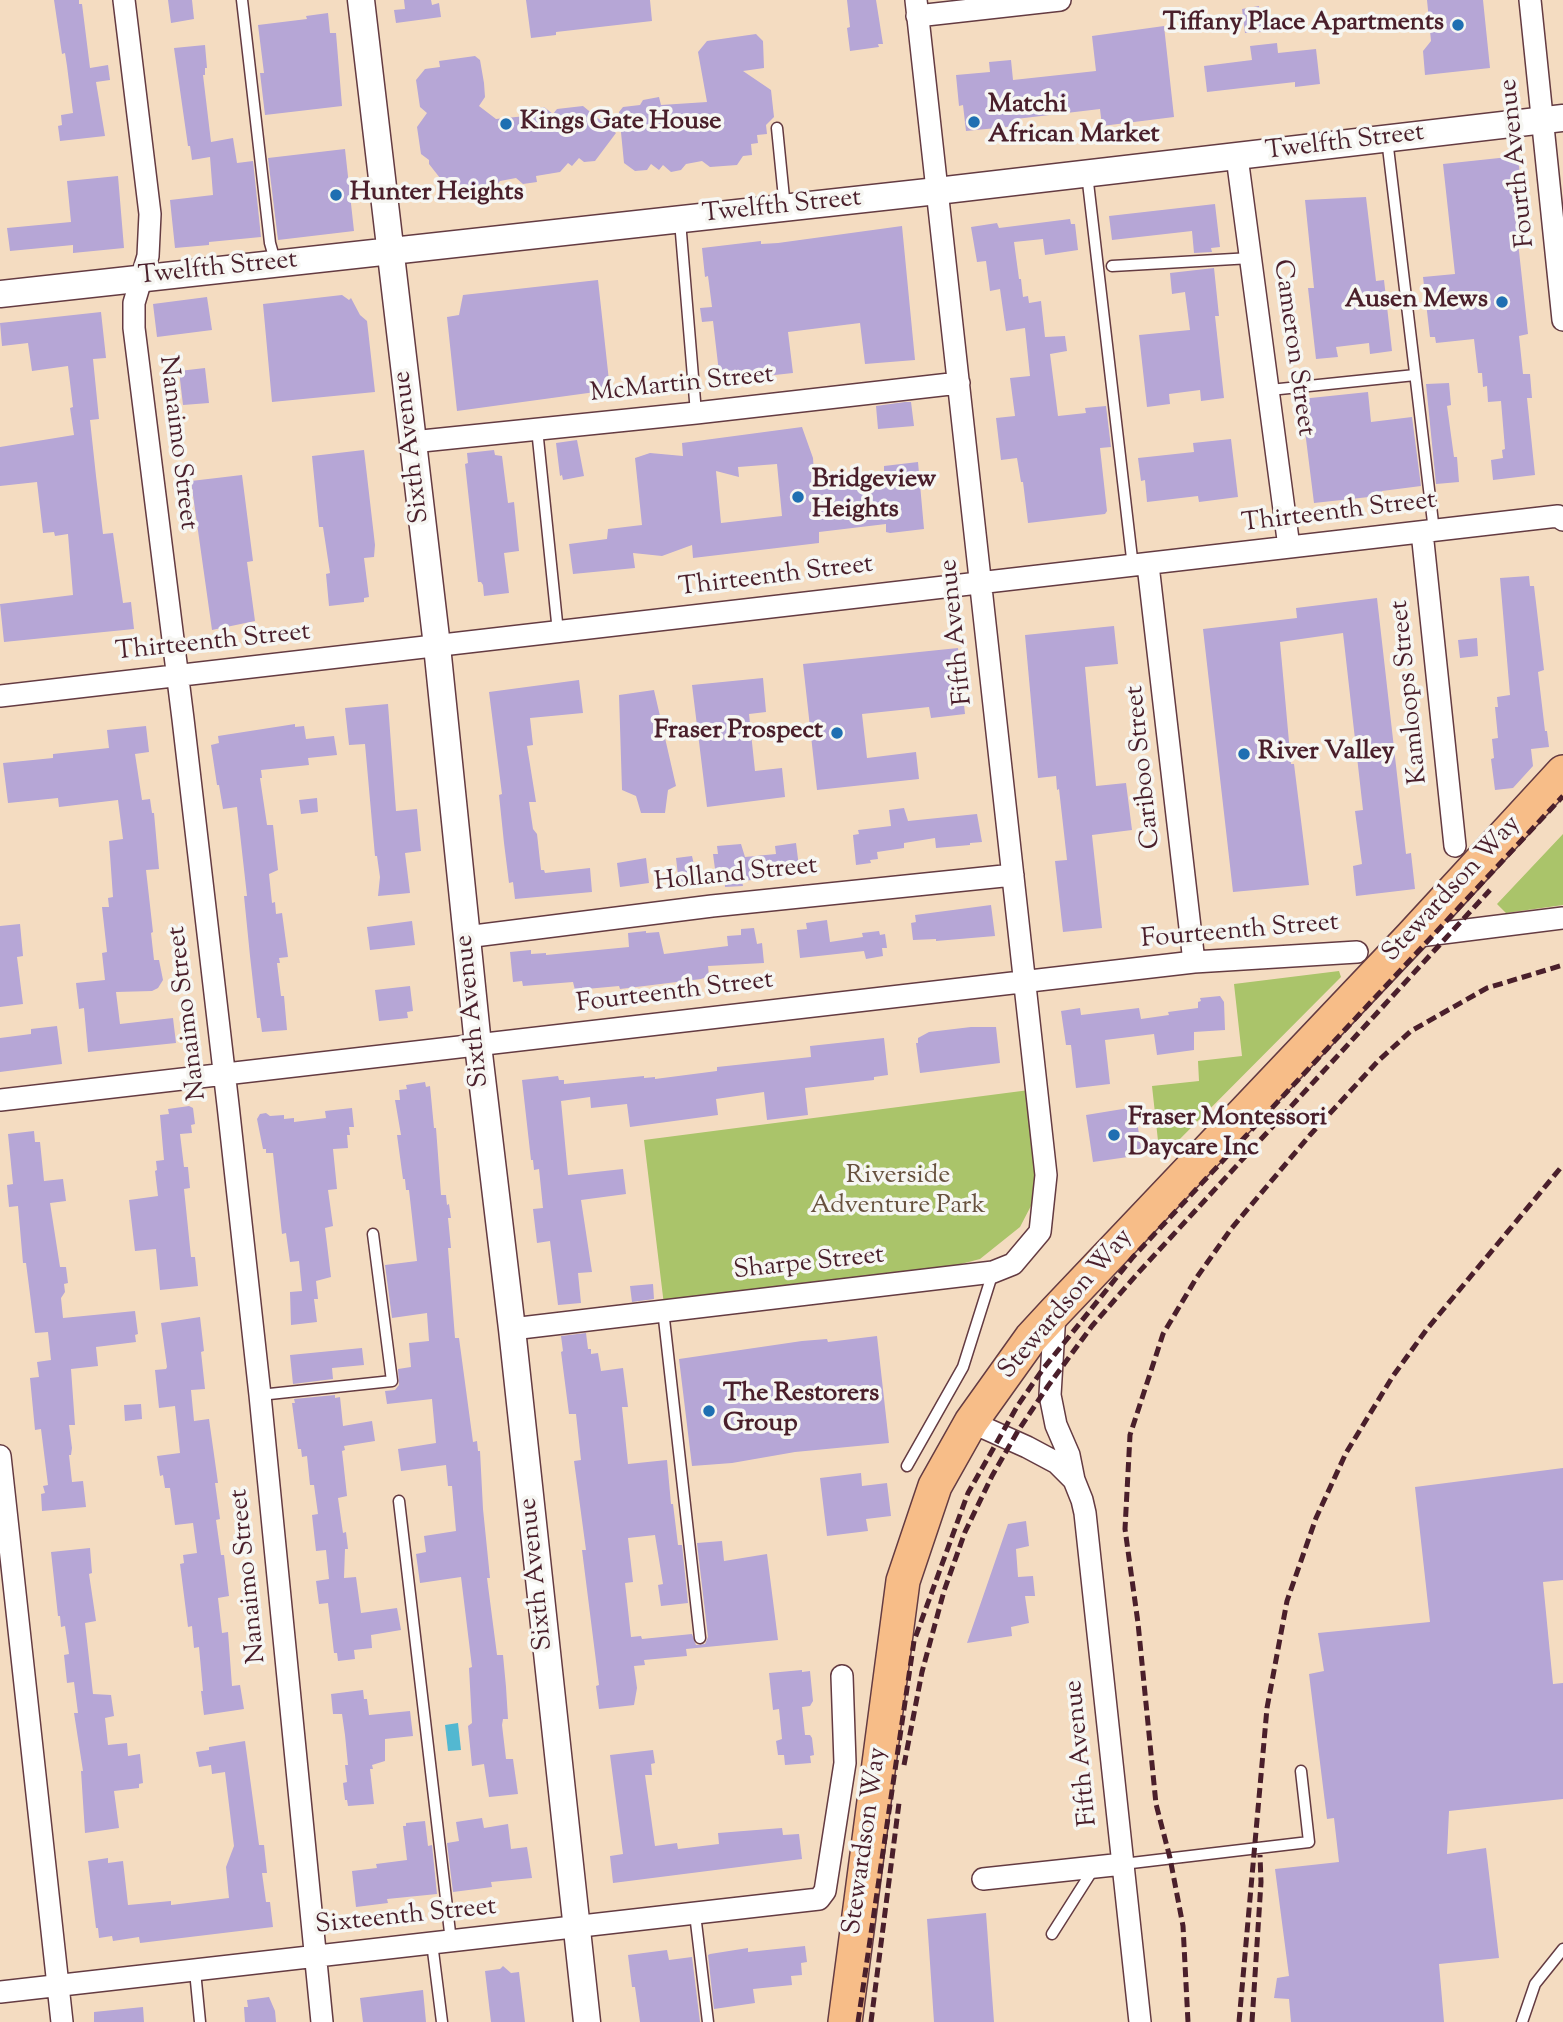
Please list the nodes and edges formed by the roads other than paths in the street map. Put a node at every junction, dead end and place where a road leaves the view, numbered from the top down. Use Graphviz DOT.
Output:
graph roads {
  1 [pos="124,0"];
  2 [pos="242,0"];
  3 [pos="361,0"];
  4 [pos="1060,0"];
  5 [pos="1530,0"];
  6 [pos="916,8"];
  7 [pos="1553,120"];
  8 [pos="776,128"];
  9 [pos="1387,139"];
  10 [pos="1237,157"];
  11 [pos="1087,174"];
  12 [pos="937,191"];
  13 [pos="785,208"];
  14 [pos="680,220"];
  15 [pos="391,251"];
  16 [pos="1251,258"];
  17 [pos="276,264"];
  18 [pos="1112,266"];
  19 [pos="141,279"];
  20 [pos="0,294"];
  21 [pos="1563,313"];
  22 [pos="1415,375"];
  23 [pos="959,383"];
  24 [pos="1270,390"];
  25 [pos="696,413"];
  26 [pos="537,429"];
  27 [pos="412,442"];
  28 [pos="1560,518"];
  29 [pos="1428,531"];
  30 [pos="1289,547"];
  31 [pos="1141,566"];
  32 [pos="980,583"];
  33 [pos="558,632"];
  34 [pos="437,646"];
  35 [pos="178,676"];
  36 [pos="0,696"];
  37 [pos="1563,772"];
  38 [pos="1455,846"];
  39 [pos="1013,875"];
  40 [pos="1563,918"];
  41 [pos="466,937"];
  42 [pos="1410,937"];
  43 [pos="1357,952"];
  44 [pos="1194,962"];
  45 [pos="1025,982"];
  46 [pos="478,1045"];
  47 [pos="225,1074"];
  48 [pos="0,1100"];
  49 [pos="1046,1175"];
  50 [pos="373,1234"];
  51 [pos="993,1272"];
  52 [pos="663,1310"];
  53 [pos="1055,1312"];
  54 [pos="512,1329"];
  55 [pos="260,1395"];
  56 [pos="971,1422"];
  57 [pos="0,1456"];
  58 [pos="907,1466"];
  59 [pos="1074,1480"];
  60 [pos="399,1501"];
  61 [pos="700,1638"];
  62 [pos="842,1676"];
  63 [pos="1301,1771"];
  64 [pos="1123,1864"];
  65 [pos="1095,1868"];
  66 [pos="983,1879"];
  67 [pos="695,1914"];
  68 [pos="566,1928"];
  69 [pos="1052,1934"];
  70 [pos="442,1942"];
  71 [pos="1563,1949"];
  72 [pos="316,1956"];
  73 [pos="195,1971"];
  74 [pos="58,1984"];
  75 [pos="0,1992"];
  76 [pos="61,2022"];
  77 [pos="200,2022"];
  78 [pos="322,2022"];
  79 [pos="442,2022"];
  80 [pos="587,2022"];
  81 [pos="708,2022"];
  82 [pos="845,2022"];
  83 [pos="1140,2022"];
  84 [pos="1522,2022"];
  1 -- 19 [label="street, Nanaimo Street"];
  2 -- 17 [label="lane"];
  3 -- 15 [label="street, Sixth Avenue"];
  4 -- 6 [label="street"];
  5 -- 7 [label="street, Fourth Avenue"];
  6 -- 12 [label="street, Fifth Avenue"];
  7 -- 9 [label="street, Twelfth Street"];
  7 -- 21 [label="street, Fourth Avenue"];
  8 -- 13 [label="lane"];
  9 -- 10 [label="street, Twelfth Street"];
  9 -- 22 [label="lane"];
  10 -- 11 [label="street, Twelfth Street"];
  10 -- 16 [label="street, Cameron Street"];
  11 -- 12 [label="street, Twelfth Street"];
  11 -- 31 [label="lane"];
  12 -- 13 [label="street, Twelfth Street"];
  12 -- 23 [label="street, Fifth Avenue"];
  13 -- 14 [label="street, Twelfth Street"];
  14 -- 15 [label="street, Twelfth Street"];
  14 -- 25 [label="lane"];
  15 -- 17 [label="street, Twelfth Street"];
  15 -- 27 [label="street, Sixth Avenue"];
  16 -- 18 [label="lane"];
  16 -- 24 [label="street, Cameron Street"];
  17 -- 19 [label="street, Twelfth Street"];
  19 -- 20 [label="street, Twelfth Street"];
  19 -- 35 [label="street, Nanaimo Street"];
  22 -- 24 [label="lane"];
  22 -- 29 [label="lane"];
  23 -- 25 [label="street, McMartin Street"];
  23 -- 32 [label="street, Fifth Avenue"];
  24 -- 30 [label="street, Cameron Street"];
  25 -- 26 [label="street, McMartin Street"];
  26 -- 27 [label="street, McMartin Street"];
  26 -- 33 [label="lane"];
  27 -- 34 [label="street, Sixth Avenue"];
  28 -- 29 [label="street, Thirteenth Street"];
  29 -- 30 [label="street, Thirteenth Street"];
  29 -- 38 [label="street, Kamloops Street"];
  30 -- 31 [label="street, Thirteenth Street"];
  31 -- 32 [label="street, Thirteenth Street"];
  31 -- 44 [label="street, Cariboo Street"];
  32 -- 33 [label="street, Thirteenth Street"];
  32 -- 39 [label="street, Fifth Avenue"];
  33 -- 34 [label="street, Thirteenth Street"];
  34 -- 35 [label="street, Thirteenth Street"];
  34 -- 41 [label="street, Sixth Avenue"];
  35 -- 36 [label="street, Thirteenth Street"];
  35 -- 47 [label="street, Nanaimo Street"];
  37 -- 42 [label="main road, Stewardson Way"];
  39 -- 41 [label="street, Holland Street"];
  39 -- 45 [label="street, Fifth Avenue"];
  40 -- 42 [label="street"];
  41 -- 46 [label="street, Sixth Avenue"];
  42 -- 53 [label="main road, Stewardson Way"];
  43 -- 44 [label="street, Fourteenth Street"];
  44 -- 45 [label="street, Fourteenth Street"];
  45 -- 46 [label="street, Fourteenth Street"];
  45 -- 49 [label="street, Fifth Avenue"];
  46 -- 47 [label="street, Fourteenth Street"];
  46 -- 54 [label="street, Sixth Avenue"];
  47 -- 48 [label="street, Fourteenth Street"];
  47 -- 55 [label="street, Nanaimo Street"];
  49 -- 51 [label="street, Sharpe Street"];
  50 -- 55 [label="lane"];
  51 -- 52 [label="street, Sharpe Street"];
  51 -- 58 [label="lane"];
  52 -- 54 [label="street, Sharpe Street"];
  52 -- 61 [label="lane"];
  53 -- 56 [label="main road, Stewardson Way"];
  53 -- 59 [label="street, Fifth Avenue"];
  54 -- 68 [label="street, Sixth Avenue"];
  55 -- 72 [label="street, Nanaimo Street"];
  56 -- 59 [label="street"];
  56 -- 82 [label="main road, Stewardson Way"];
  57 -- 74 [label="street"];
  59 -- 64 [label="street, Fifth Avenue"];
  60 -- 70 [label="lane"];
  62 -- 67 [label="street, Sixteenth Street"];
  63 -- 64 [label="lane"];
  64 -- 65 [label="street"];
  64 -- 83 [label="street, Fifth Avenue"];
  65 -- 66 [label="street"];
  65 -- 69 [label="lane"];
  67 -- 68 [label="street, Sixteenth Street"];
  67 -- 81 [label="lane"];
  68 -- 70 [label="street, Sixteenth Street"];
  68 -- 80 [label="street, Sixth Avenue"];
  70 -- 72 [label="street, Sixteenth Street"];
  70 -- 79 [label="lane"];
  71 -- 84 [label="lane"];
  72 -- 73 [label="street, Sixteenth Street"];
  72 -- 78 [label="street, Nanaimo Street"];
  73 -- 74 [label="street, Sixteenth Street"];
  73 -- 77 [label="lane"];
  74 -- 75 [label="street, Sixteenth Street"];
  74 -- 76 [label="street"];
}
